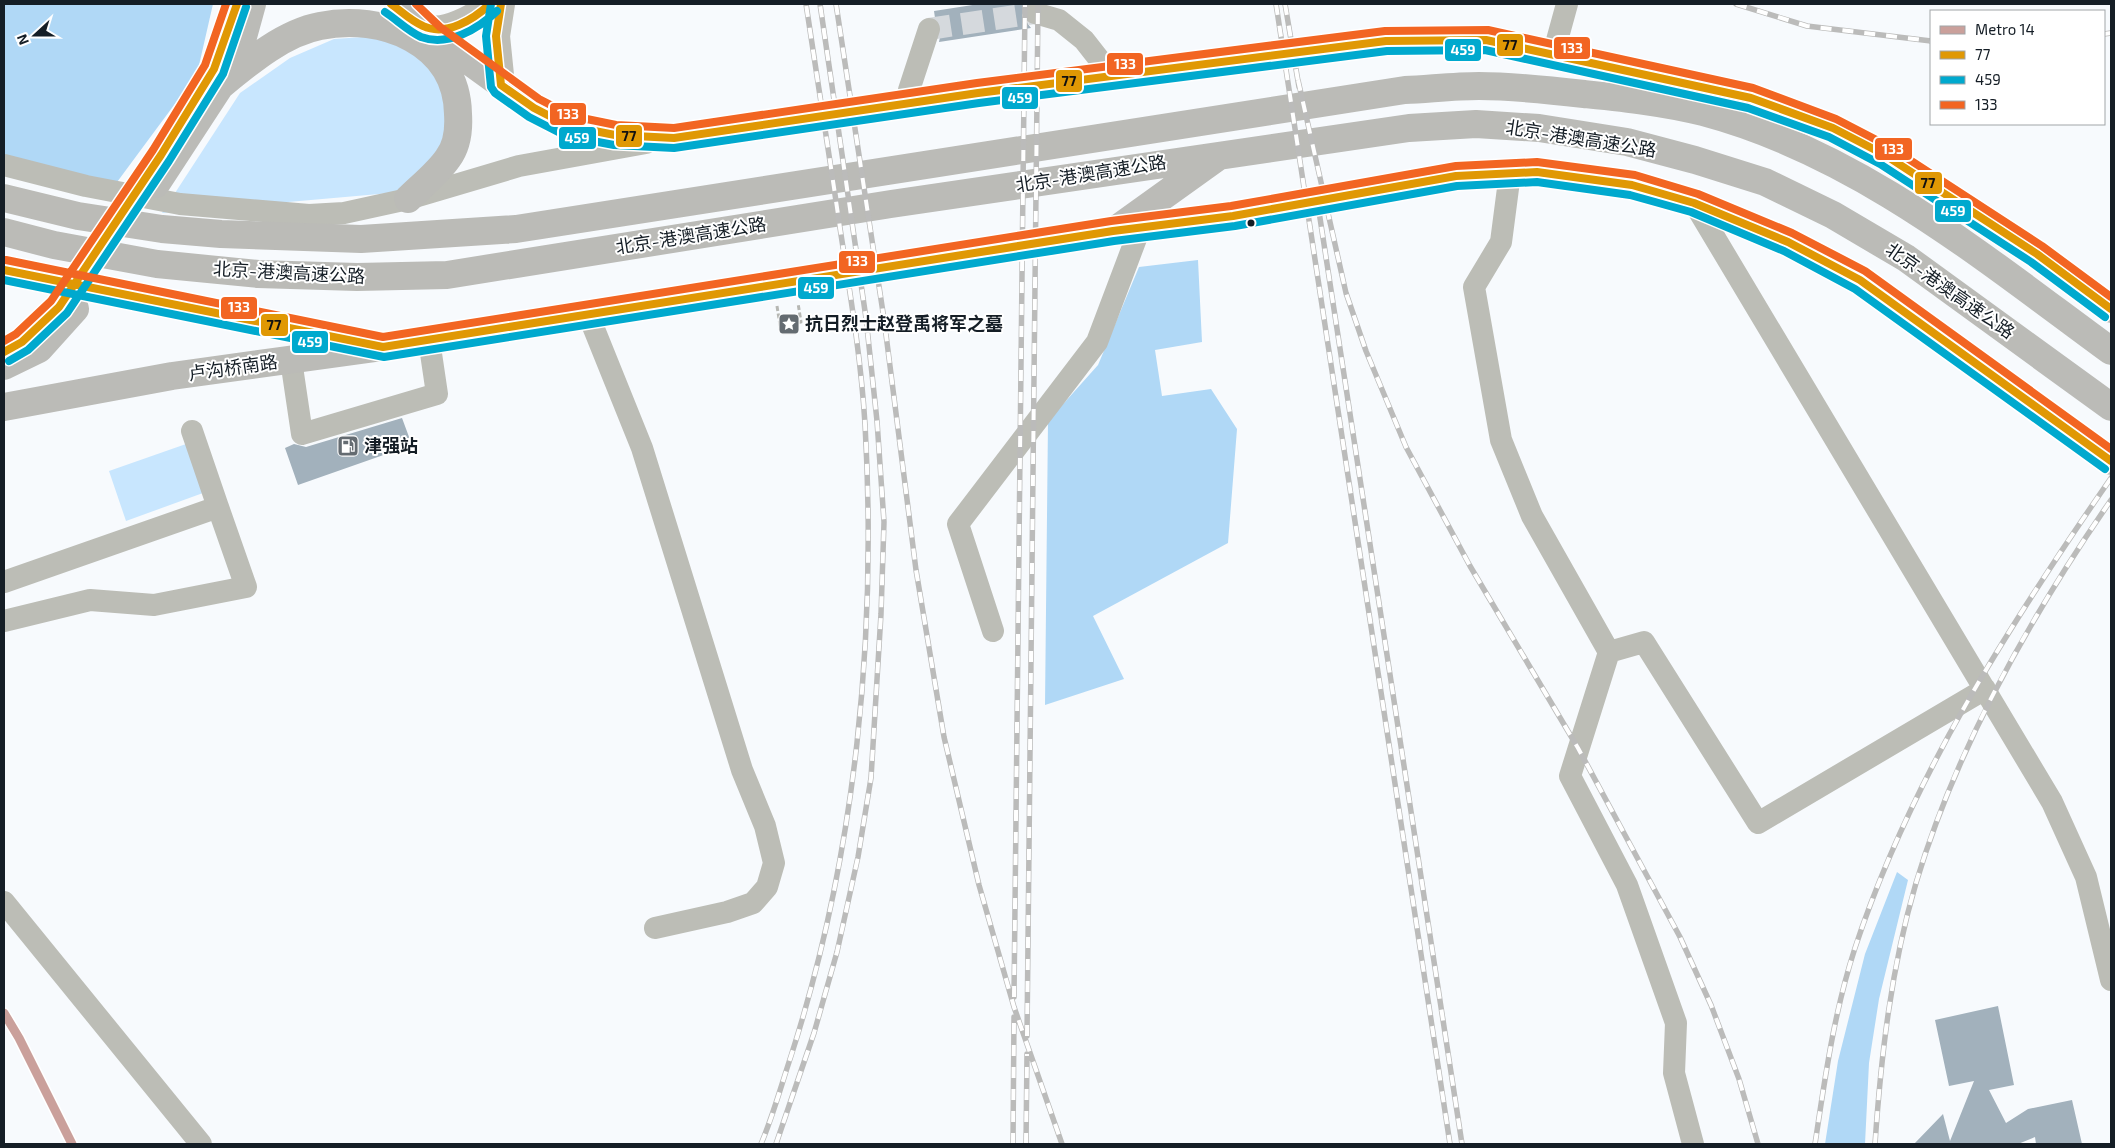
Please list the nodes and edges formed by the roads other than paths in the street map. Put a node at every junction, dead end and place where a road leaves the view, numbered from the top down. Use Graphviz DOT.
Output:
graph roads {
  1 [pos="236,4"];
  2 [pos="252,4"];
  3 [pos="391,4"];
  4 [pos="402,4"];
  5 [pos="490,4"];
  6 [pos="501,4"];
  7 [pos="1567,4"];
  8 [pos="1035,13"];
  9 [pos="426,28"];
  10 [pos="929,29"];
  11 [pos="1486,40"];
  12 [pos="1553,55"];
  13 [pos="1113,77"];
  14 [pos="502,85"];
  15 [pos="220,86"];
  16 [pos="1630,99"];
  17 [pos="909,103"];
  18 [pos="674,138"];
  19 [pos="1219,155"];
  20 [pos="4,165"];
  21 [pos="1510,173"];
  22 [pos="151,181"];
  23 [pos="4,198"];
  24 [pos="408,198"];
  25 [pos="1694,203"];
  26 [pos="1140,228"];
  27 [pos="1113,231"];
  28 [pos="4,232"];
  29 [pos="4,270"];
  30 [pos="67,308"];
  31 [pos="2111,310"];
  32 [pos="588,314"];
  33 [pos="429,340"];
  34 [pos="383,347"];
  35 [pos="2111,351"];
  36 [pos="4,352"];
  37 [pos="291,360"];
  38 [pos="4,366"];
  39 [pos="4,406"];
  40 [pos="2111,407"];
  41 [pos="192,432"];
  42 [pos="2111,461"];
  43 [pos="218,507"];
  44 [pos="4,582"];
  45 [pos="4,622"];
  46 [pos="993,631"];
  47 [pos="1609,652"];
  48 [pos="1985,689"];
  49 [pos="4,902"];
  50 [pos="654,928"];
  51 [pos="2111,980"];
  52 [pos="201,1144"];
  53 [pos="1693,1144"];
  1 -- 22 [label="highway"];
  2 -- 15 [label="highway"];
  3 -- 9 [label="main road"];
  4 -- 9 [label="highway"];
  5 -- 9 [label="main road"];
  6 -- 14 [label="main road"];
  7 -- 12 [label="street"];
  8 -- 13 [label="street"];
  9 -- 14 [label="highway"];
  10 -- 17 [label="street"];
  11 -- 12 [label="highway"];
  11 -- 13 [label="highway"];
  11 -- 16 [label="highway"];
  12 -- 31 [label="highway"];
  13 -- 17 [label="highway"];
  14 -- 18 [label="highway"];
  15 -- 22 [label="highway"];
  15 -- 24 [label="highway"];
  16 -- 23 [label="highway, 北京-港澳高速公路"];
  16 -- 35 [label="highway, 北京-港澳高速公路"];
  17 -- 18 [label="highway"];
  18 -- 24 [label="street"];
  19 -- 27 [label="highway"];
  19 -- 28 [label="highway, 北京-港澳高速公路"];
  19 -- 40 [label="highway, 北京-港澳高速公路"];
  20 -- 24 [label="street"];
  21 -- 25 [label="highway, 卢沟桥南路"];
  21 -- 26 [label="highway, 卢沟桥南路"];
  21 -- 47 [label="street"];
  22 -- 30 [label="highway"];
  25 -- 42 [label="highway, 卢沟桥南路"];
  25 -- 48 [label="street"];
  26 -- 27 [label="highway, 卢沟桥南路"];
  26 -- 46 [label="street"];
  27 -- 32 [label="highway, 卢沟桥南路"];
  29 -- 34 [label="highway"];
  30 -- 36 [label="highway"];
  30 -- 38 [label="highway"];
  32 -- 33 [label="highway, 卢沟桥南路"];
  32 -- 50 [label="street"];
  33 -- 34 [label="highway, 卢沟桥南路"];
  33 -- 37 [label="street"];
  34 -- 37 [label="highway, 卢沟桥南路"];
  37 -- 39 [label="highway, 卢沟桥南路"];
  41 -- 43 [label="street"];
  43 -- 44 [label="street"];
  43 -- 45 [label="street"];
  47 -- 48 [label="street"];
  47 -- 53 [label="street"];
  48 -- 51 [label="street"];
  49 -- 52 [label="street"];
}
